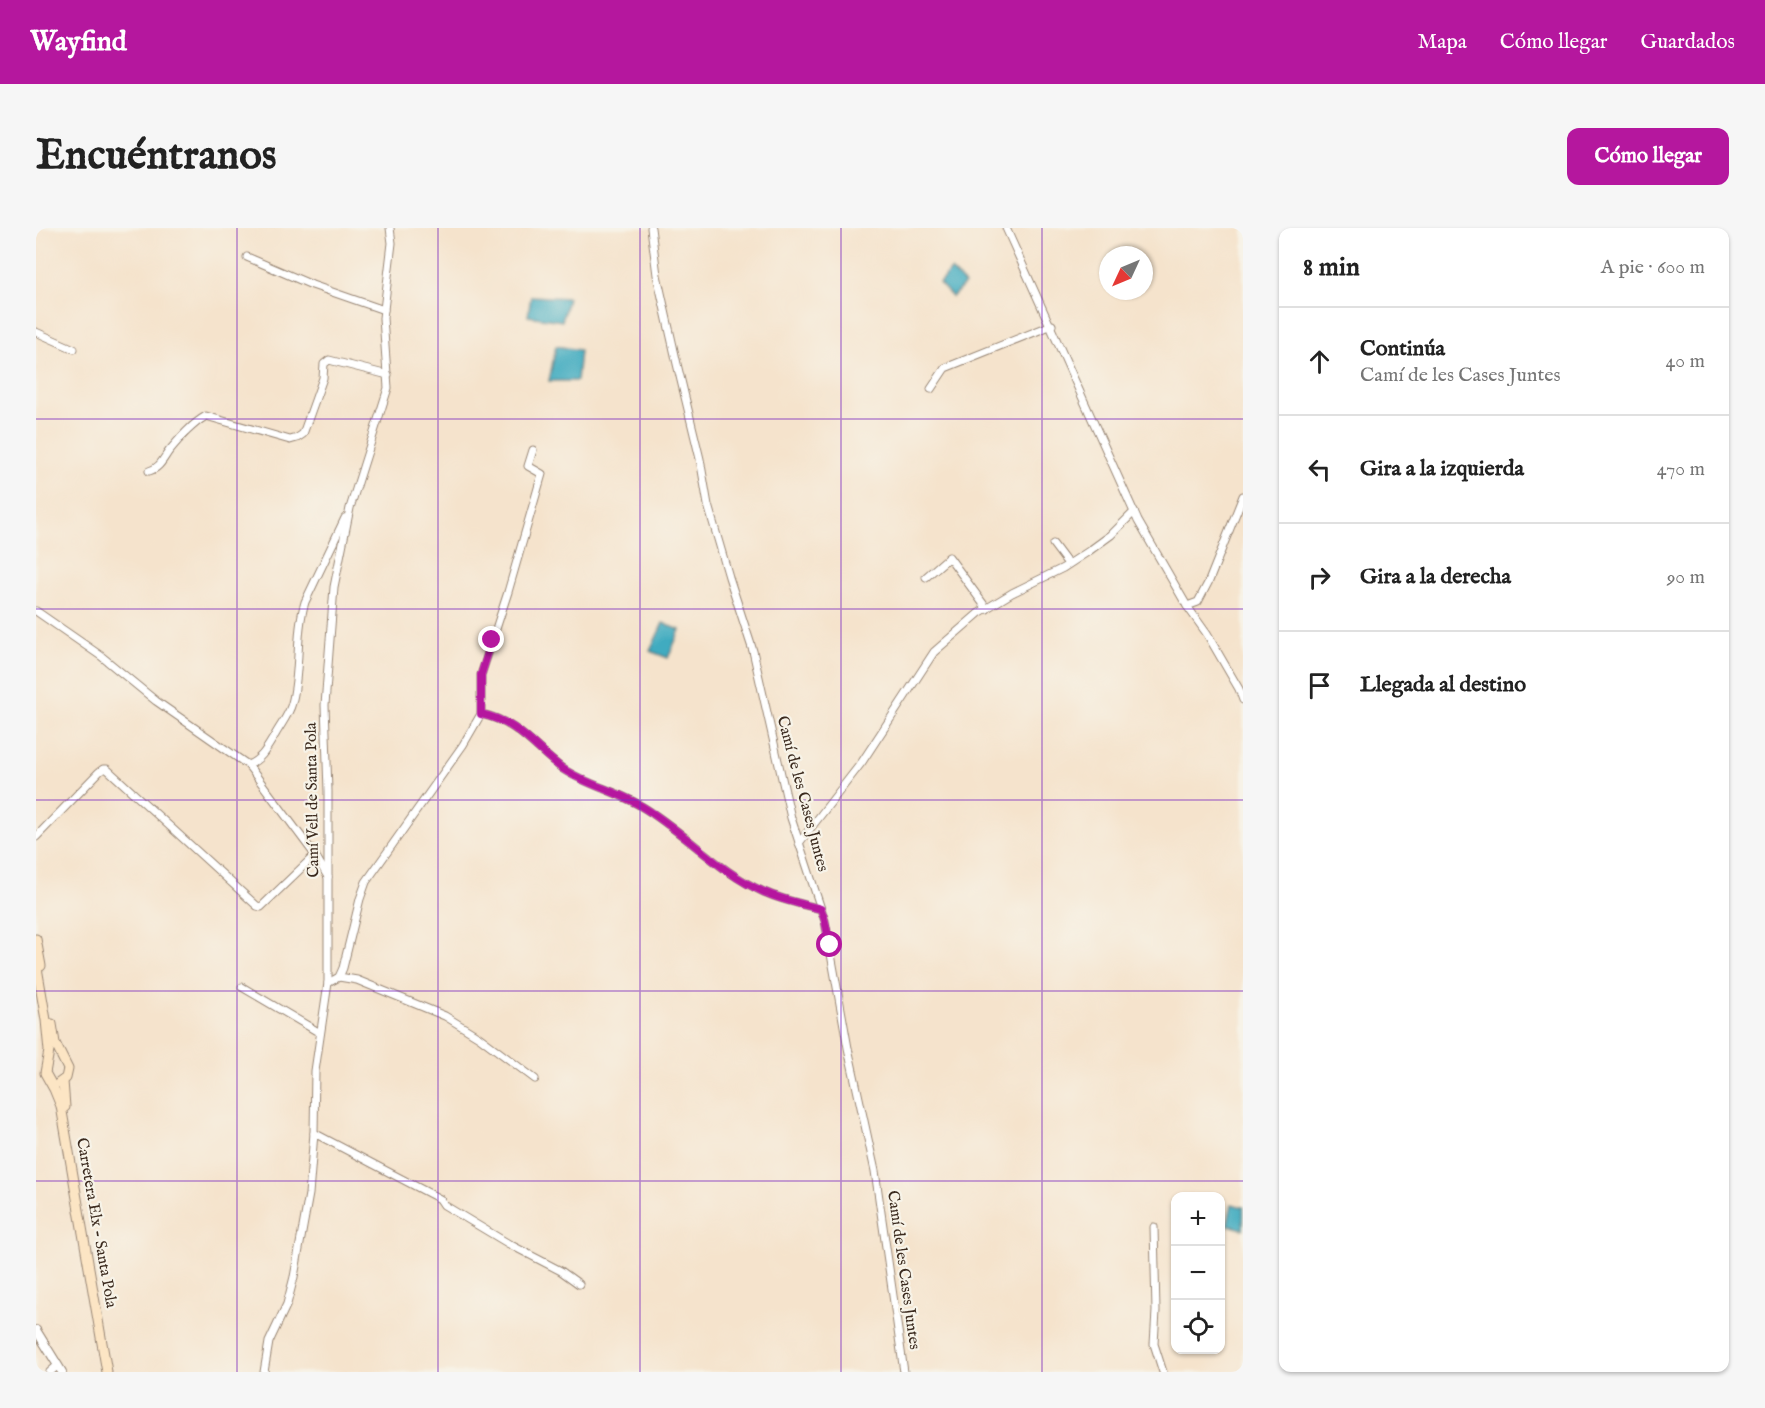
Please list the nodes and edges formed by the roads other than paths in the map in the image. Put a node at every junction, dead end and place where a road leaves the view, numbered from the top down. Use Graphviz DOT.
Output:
graph roads {
  1 [pos="390,228"];
  2 [pos="651,228"];
  3 [pos="1006,228"];
  4 [pos="247,257"];
  5 [pos="384,310"];
  6 [pos="1052,325"];
  7 [pos="36,332"];
  8 [pos="74,349"];
  9 [pos="388,375"];
  10 [pos="931,389"];
  11 [pos="533,450"];
  12 [pos="149,471"];
  13 [pos="1243,496"];
  14 [pos="350,508"];
  15 [pos="1134,513"];
  16 [pos="1053,544"];
  17 [pos="1068,564"];
  18 [pos="926,577"];
  19 [pos="1187,606"];
  20 [pos="987,609"];
  21 [pos="36,611"];
  22 [pos="1243,700"];
  23 [pos="481,714"];
  24 [pos="248,765"];
  25 [pos="36,837"];
  26 [pos="799,843"];
  27 [pos="315,855"];
  28 [pos="329,879"];
  29 [pos="821,909"];
  30 [pos="36,939"];
  31 [pos="36,962"];
  32 [pos="339,977"];
  33 [pos="328,983"];
  34 [pos="242,987"];
  35 [pos="320,1033"];
  36 [pos="63,1061"];
  37 [pos="48,1062"];
  38 [pos="535,1079"];
  39 [pos="63,1081"];
  40 [pos="50,1082"];
  41 [pos="314,1133"];
  42 [pos="1154,1227"];
  43 [pos="579,1284"];
  44 [pos="36,1330"];
  45 [pos="56,1370"];
  46 [pos="109,1372"];
  47 [pos="264,1372"];
  48 [pos="904,1372"];
  49 [pos="1164,1372"];
  1 -- 5 [label="street, Camí Vell de Santa Pola"];
  2 -- 26 [label="street, Camí de les Cases Juntes"];
  3 -- 6 [label="street"];
  4 -- 5 [label="street"];
  5 -- 9 [label="street, Camí Vell de Santa Pola"];
  6 -- 10 [label="street"];
  6 -- 15 [label="street"];
  7 -- 8 [label="street"];
  9 -- 12 [label="street"];
  9 -- 14 [label="street, Camí Vell de Santa Pola"];
  11 -- 23 [label="street"];
  13 -- 19 [label="street"];
  14 -- 24 [label="street"];
  14 -- 28 [label="street, Camí Vell de Santa Pola"];
  15 -- 17 [label="street"];
  15 -- 19 [label="street"];
  16 -- 17 [label="street"];
  17 -- 20 [label="street"];
  18 -- 20 [label="street"];
  19 -- 22 [label="street"];
  20 -- 26 [label="street"];
  21 -- 24 [label="street"];
  23 -- 29 [label="street"];
  23 -- 32 [label="street"];
  24 -- 27 [label="street"];
  25 -- 27 [label="street"];
  26 -- 29 [label="street, Camí de les Cases Juntes"];
  27 -- 28 [label="street"];
  28 -- 33 [label="street, Camí Vell de Santa Pola"];
  29 -- 48 [label="street, Camí de les Cases Juntes"];
  30 -- 36 [label="main road"];
  31 -- 37 [label="main road"];
  32 -- 33 [label="street"];
  32 -- 38 [label="street"];
  33 -- 35 [label="street, Camí Vell de Santa Pola"];
  34 -- 35 [label="street"];
  35 -- 41 [label="street, Camí Vell de Santa Pola"];
  36 -- 37 [label="main road"];
  36 -- 39 [label="main road"];
  37 -- 40 [label="main road"];
  39 -- 40 [label="main road"];
  39 -- 46 [label="main road, Carretera Elx - Santa Pola"];
  40 -- 46 [label="main road, Carretera Elx - Santa Pola"];
  41 -- 43 [label="street"];
  41 -- 47 [label="street, Camí Vell de Santa Pola"];
  42 -- 49 [label="street"];
  44 -- 45 [label="street"];
}
